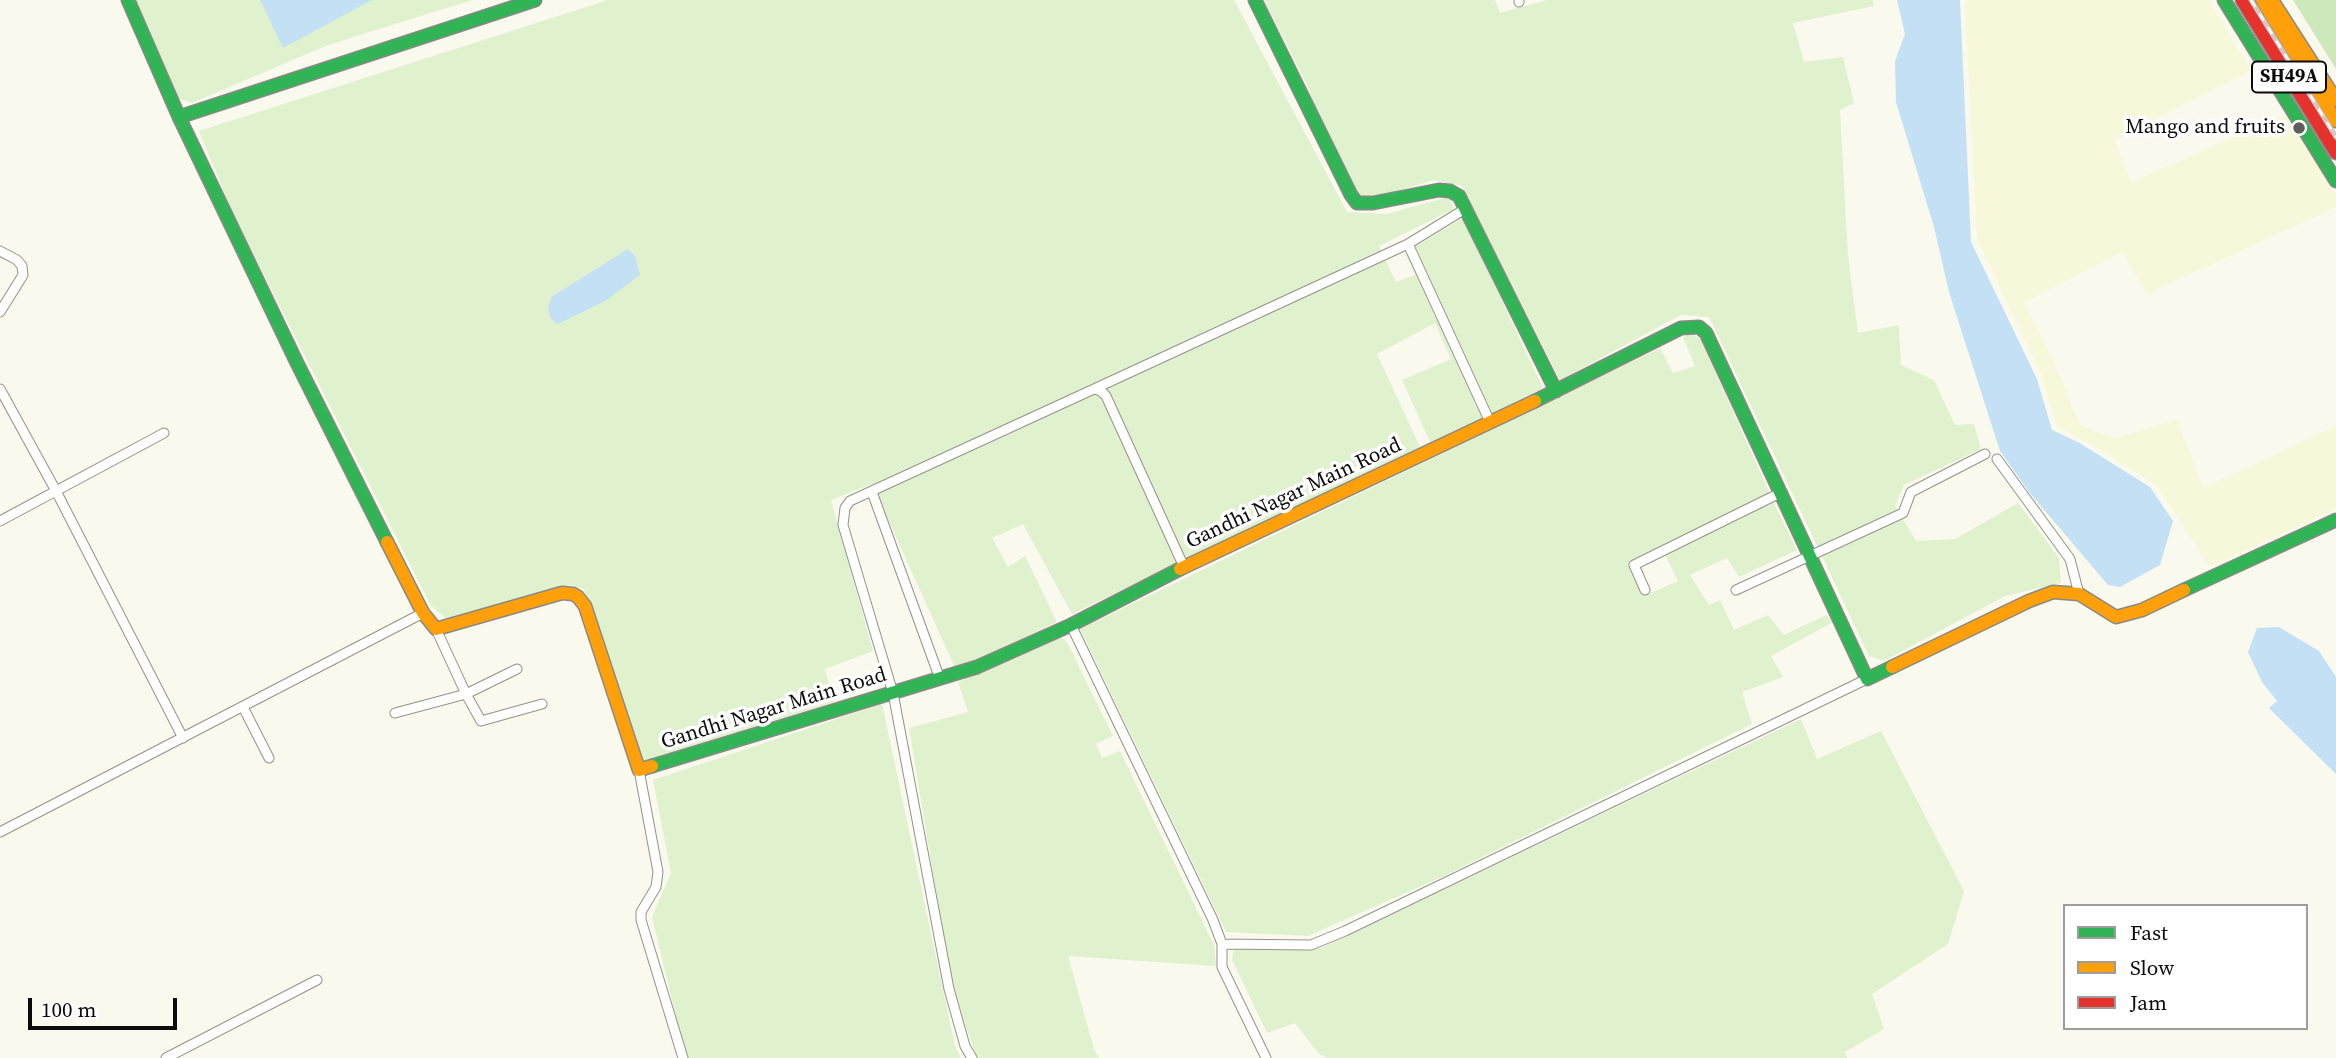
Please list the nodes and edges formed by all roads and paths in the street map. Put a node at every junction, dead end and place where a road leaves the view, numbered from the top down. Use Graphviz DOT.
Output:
graph roads {
  1 [pos="128,0"];
  2 [pos="535,0"];
  3 [pos="1255,0"];
  4 [pos="2224,0"];
  5 [pos="2242,0"];
  6 [pos="2262,0"];
  7 [pos="2272,0"];
  8 [pos="2336,100"];
  9 [pos="179,117"];
  10 [pos="2336,121"];
  11 [pos="2336,153"];
  12 [pos="2336,181"];
  13 [pos="1465,209"];
  14 [pos="1408,244"];
  15 [pos="0,251"];
  16 [pos="0,312"];
  17 [pos="0,389"];
  18 [pos="1094,389"];
  19 [pos="1556,391"];
  20 [pos="1490,422"];
  21 [pos="164,433"];
  22 [pos="1985,454"];
  23 [pos="1997,459"];
  24 [pos="56,491"];
  25 [pos="872,492"];
  26 [pos="1780,493"];
  27 [pos="2336,520"];
  28 [pos="0,521"];
  29 [pos="1808,556"];
  30 [pos="1184,567"];
  31 [pos="1645,590"];
  32 [pos="1736,590"];
  33 [pos="2078,594"];
  34 [pos="423,613"];
  35 [pos="1071,625"];
  36 [pos="436,629"];
  37 [pos="517,669"];
  38 [pos="940,679"];
  39 [pos="1867,680"];
  40 [pos="892,693"];
  41 [pos="466,694"];
  42 [pos="542,704"];
  43 [pos="243,706"];
  44 [pos="396,713"];
  45 [pos="183,738"];
  46 [pos="269,758"];
  47 [pos="639,770"];
  48 [pos="0,832"];
  49 [pos="1222,944"];
  50 [pos="317,980"];
  51 [pos="166,1058"];
  52 [pos="683,1058"];
  53 [pos="972,1058"];
  54 [pos="1266,1058"];
  1 -- 9 [label="street"];
  2 -- 9 [label="street"];
  3 -- 13 [label="street"];
  4 -- 12 [label="street"];
  5 -- 11 [label="street, SH49A"];
  6 -- 10 [label="street, SH49A"];
  7 -- 8 [label="street"];
  9 -- 34 [label="street"];
  13 -- 14 [label="street"];
  13 -- 19 [label="street"];
  14 -- 18 [label="street"];
  14 -- 20 [label="street"];
  15 -- 16 [label="street"];
  17 -- 24 [label="street"];
  18 -- 25 [label="street"];
  18 -- 30 [label="street"];
  19 -- 20 [label="street, Gandhi Nagar Main Road"];
  19 -- 26 [label="street, Gandhi Nagar Main Road"];
  20 -- 30 [label="street, Gandhi Nagar Main Road"];
  21 -- 24 [label="street"];
  22 -- 29 [label="street"];
  23 -- 33 [label="street"];
  24 -- 28 [label="street"];
  24 -- 45 [label="street"];
  25 -- 38 [label="street"];
  25 -- 40 [label="street"];
  26 -- 29 [label="street, Gandhi Nagar Main Road"];
  26 -- 31 [label="street"];
  27 -- 33 [label="street"];
  29 -- 32 [label="street"];
  29 -- 39 [label="street, Gandhi Nagar Main Road"];
  30 -- 35 [label="street, Gandhi Nagar Main Road"];
  33 -- 39 [label="street"];
  34 -- 36 [label="street"];
  34 -- 43 [label="street"];
  35 -- 38 [label="street, Gandhi Nagar Main Road"];
  35 -- 49 [label="street"];
  36 -- 41 [label="street"];
  36 -- 47 [label="street, Gandhi Nagar Main Road"];
  37 -- 41 [label="street"];
  38 -- 40 [label="street, Gandhi Nagar Main Road"];
  39 -- 49 [label="street"];
  40 -- 47 [label="street, Gandhi Nagar Main Road"];
  40 -- 53 [label="street"];
  41 -- 42 [label="street"];
  41 -- 44 [label="street"];
  43 -- 45 [label="street"];
  43 -- 46 [label="street"];
  45 -- 48 [label="street"];
  47 -- 52 [label="street"];
  49 -- 54 [label="street"];
  50 -- 51 [label="street"];
}
